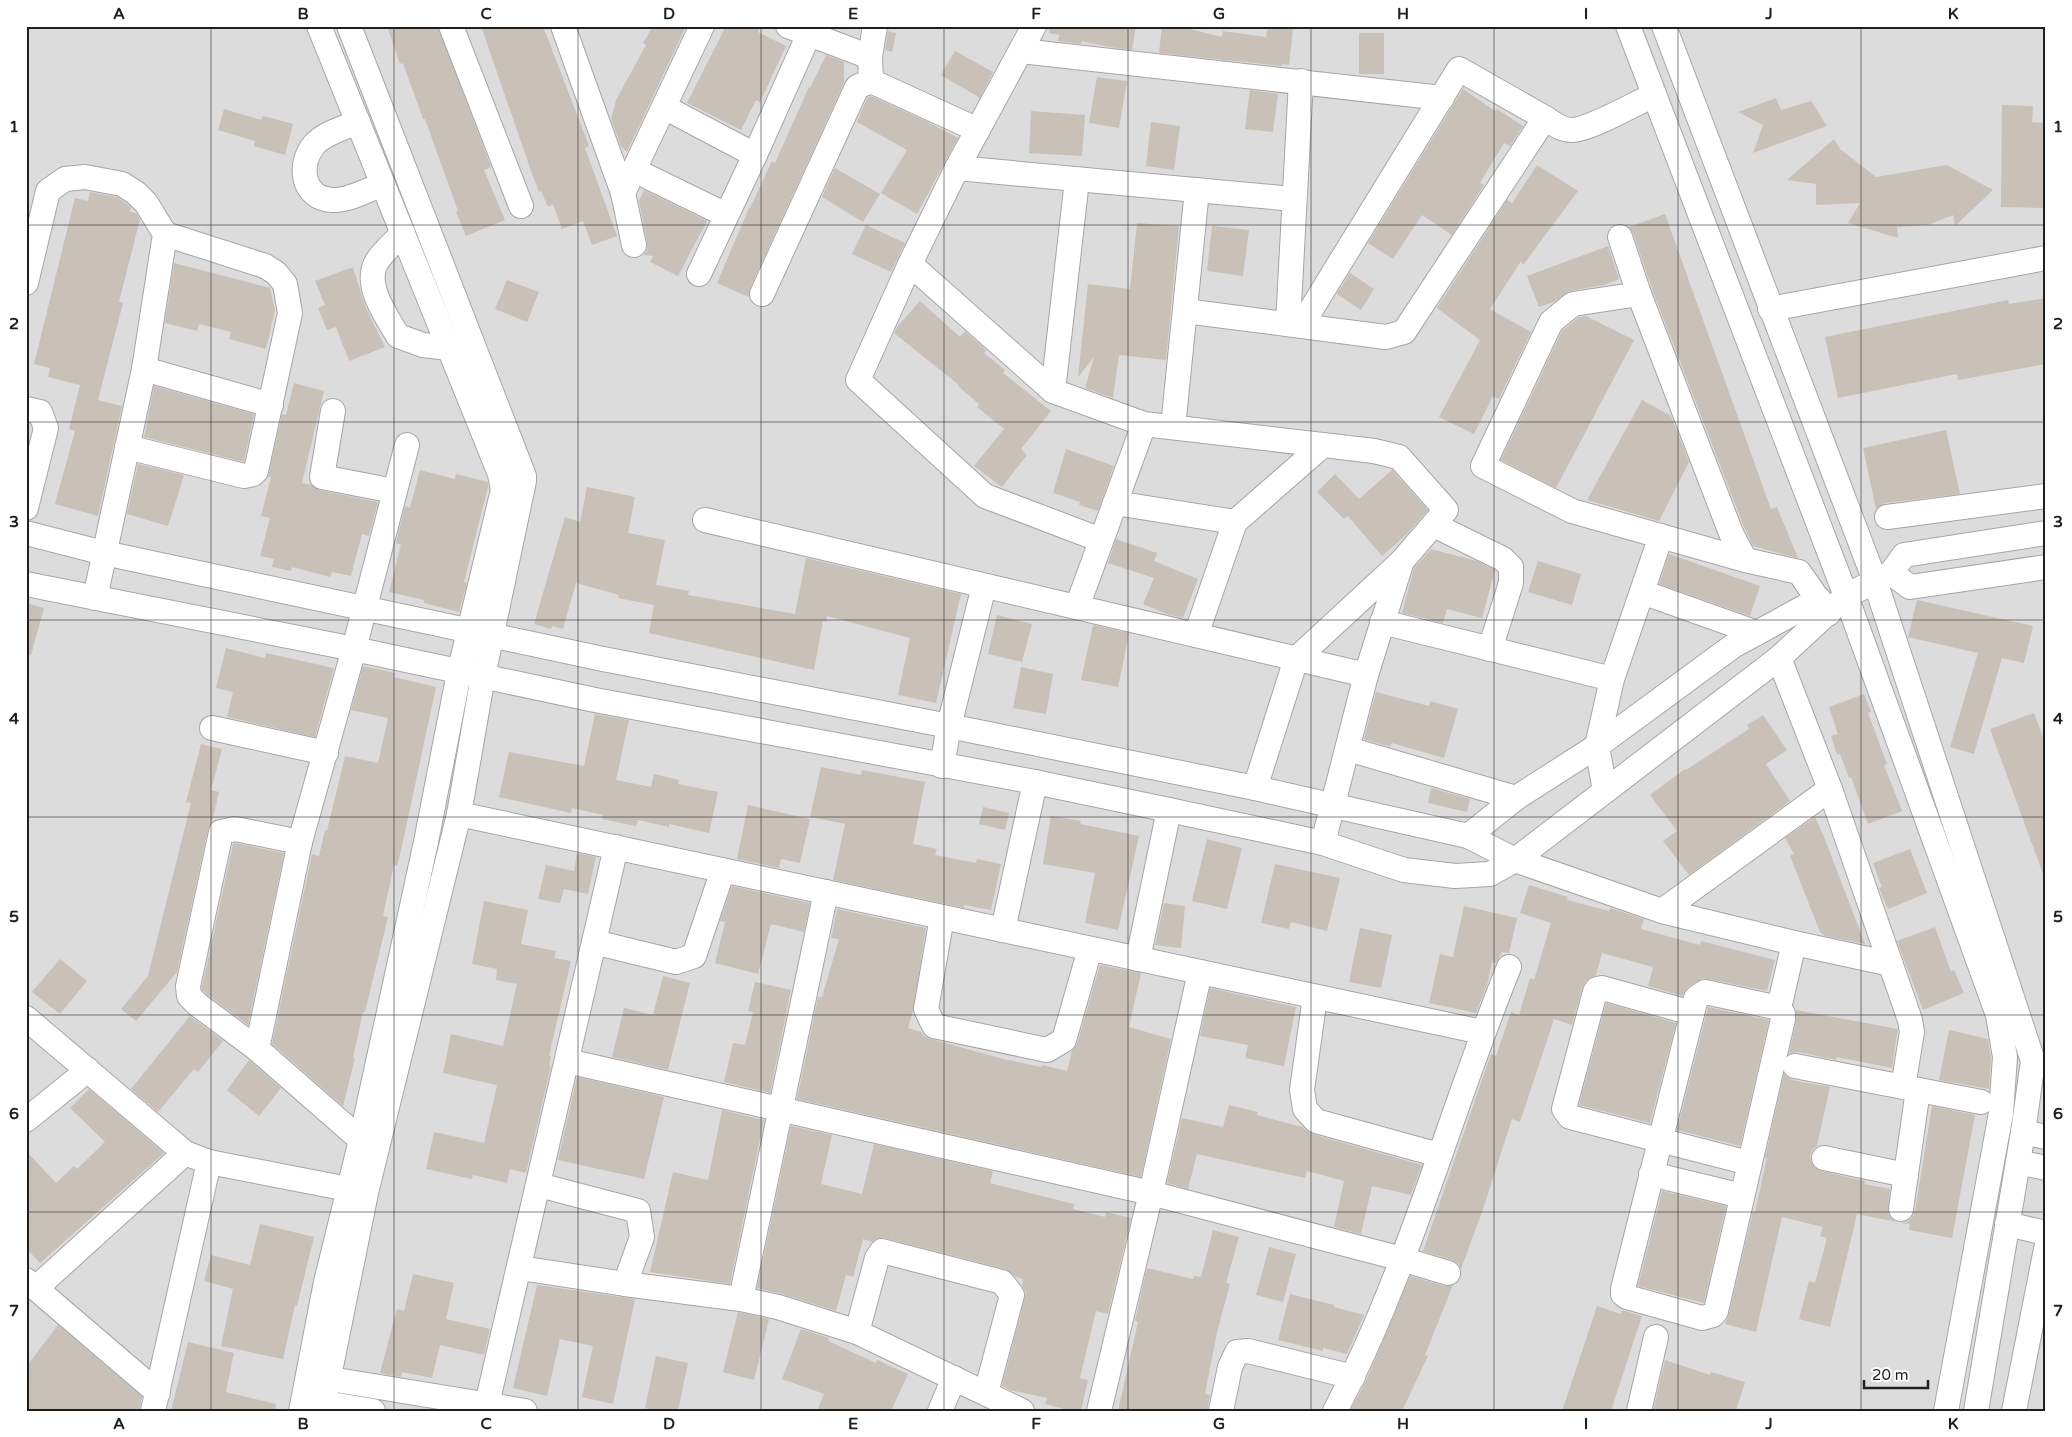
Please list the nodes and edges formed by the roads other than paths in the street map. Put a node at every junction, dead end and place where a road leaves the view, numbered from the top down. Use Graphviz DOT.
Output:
graph roads {
  1 [pos="319,26"];
  2 [pos="348,26"];
  3 [pos="451,26"];
  4 [pos="563,26"];
  5 [pos="702,26"];
  6 [pos="875,26"];
  7 [pos="1034,26"];
  8 [pos="1628,26"];
  9 [pos="1669,29"];
  10 [pos="798,30"];
  11 [pos="1021,51"];
  12 [pos="870,57"];
  13 [pos="871,81"];
  14 [pos="1301,81"];
  15 [pos="1654,95"];
  16 [pos="1442,98"];
  17 [pos="664,107"];
  18 [pos="1545,118"];
  19 [pos="358,122"];
  20 [pos="978,130"];
  21 [pos="755,155"];
  22 [pos="957,168"];
  23 [pos="634,170"];
  24 [pos="1077,180"];
  25 [pos="383,184"];
  26 [pos="1197,190"];
  27 [pos="623,193"];
  28 [pos="1293,199"];
  29 [pos="521,206"];
  30 [pos="726,215"];
  31 [pos="423,217"];
  32 [pos="401,229"];
  33 [pos="165,234"];
  34 [pos="1620,237"];
  35 [pos="634,245"];
  36 [pos="2046,258"];
  37 [pos="910,264"];
  38 [pos="699,274"];
  39 [pos="26,283"];
  40 [pos="762,294"];
  41 [pos="1639,294"];
  42 [pos="1770,309"];
  43 [pos="1185,311"];
  44 [pos="1294,325"];
  45 [pos="449,348"];
  46 [pos="144,369"];
  47 [pos="1053,391"];
  48 [pos="271,405"];
  49 [pos="26,409"];
  50 [pos="333,412"];
  51 [pos="1144,424"];
  52 [pos="1173,427"];
  53 [pos="406,445"];
  54 [pos="1323,445"];
  55 [pos="127,447"];
  56 [pos="394,491"];
  57 [pos="2046,496"];
  58 [pos="2016,500"];
  59 [pos="1115,503"];
  60 [pos="26,508"];
  61 [pos="1887,517"];
  62 [pos="705,520"];
  63 [pos="1235,522"];
  64 [pos="1434,525"];
  65 [pos="26,533"];
  66 [pos="2046,533"];
  67 [pos="1661,536"];
  68 [pos="2020,536"];
  69 [pos="1101,540"];
  70 [pos="104,553"];
  71 [pos="1746,560"];
  72 [pos="1402,561"];
  73 [pos="2036,568"];
  74 [pos="1883,577"];
  75 [pos="26,584"];
  76 [pos="984,586"];
  77 [pos="1642,592"];
  78 [pos="1846,596"];
  79 [pos="95,598"];
  80 [pos="1823,606"];
  81 [pos="1077,607"];
  82 [pos="365,608"];
  83 [pos="1382,622"];
  84 [pos="470,631"];
  85 [pos="1757,633"];
  86 [pos="493,635"];
  87 [pos="1196,635"];
  88 [pos="354,649"];
  89 [pos="1490,649"];
  90 [pos="1779,658"];
  91 [pos="1296,659"];
  92 [pos="459,673"];
  93 [pos="1366,674"];
  94 [pos="483,676"];
  95 [pos="1612,679"];
  96 [pos="950,726"];
  97 [pos="212,728"];
  98 [pos="1597,746"];
  99 [pos="1348,749"];
  100 [pos="326,753"];
  101 [pos="942,766"];
  102 [pos="1035,782"];
  103 [pos="1255,788"];
  104 [pos="1830,789"];
  105 [pos="1605,791"];
  106 [pos="1516,798"];
  107 [pos="1332,806"];
  108 [pos="1169,810"];
  109 [pos="459,814"];
  110 [pos="1468,836"];
  111 [pos="300,842"];
  112 [pos="1323,843"];
  113 [pos="616,847"];
  114 [pos="1515,860"];
  115 [pos="723,870"];
  116 [pos="826,892"];
  117 [pos="1662,911"];
  118 [pos="942,917"];
  119 [pos="1003,930"];
  120 [pos="594,942"];
  121 [pos="1794,943"];
  122 [pos="1090,949"];
  123 [pos="1138,959"];
  124 [pos="1891,964"];
  125 [pos="1508,967"];
  126 [pos="1200,972"];
  127 [pos="1315,997"];
  128 [pos="1779,1008"];
  129 [pos="1692,1013"];
  130 [pos="26,1018"];
  131 [pos="1482,1032"];
  132 [pos="2037,1041"];
  133 [pos="257,1049"];
  134 [pos="567,1061"];
  135 [pos="1795,1066"];
  136 [pos="88,1070"];
  137 [pos="1910,1089"];
  138 [pos="1981,1102"];
  139 [pos="780,1109"];
  140 [pos="26,1120"];
  141 [pos="2023,1132"];
  142 [pos="2046,1137"];
  143 [pos="361,1140"];
  144 [pos="1659,1141"];
  145 [pos="185,1154"];
  146 [pos="1439,1155"];
  147 [pos="1824,1158"];
  148 [pos="209,1162"];
  149 [pos="2018,1162"];
  150 [pos="1749,1163"];
  151 [pos="2046,1168"];
  152 [pos="1651,1174"];
  153 [pos="1906,1175"];
  154 [pos="539,1184"];
  155 [pos="348,1189"];
  156 [pos="1151,1193"];
  157 [pos="1742,1196"];
  158 [pos="1901,1209"];
  159 [pos="2007,1224"];
  160 [pos="2046,1233"];
  161 [pos="2046,1249"];
  162 [pos="1402,1259"];
  163 [pos="520,1268"];
  164 [pos="1448,1273"];
  165 [pos="31,1284"];
  166 [pos="625,1284"];
  167 [pos="741,1299"];
  168 [pos="857,1332"];
  169 [pos="1656,1337"];
  170 [pos="1987,1348"];
  171 [pos="2025,1356"];
  172 [pos="318,1377"];
  173 [pos="1353,1377"];
  174 [pos="954,1378"];
  175 [pos="986,1393"];
  176 [pos="155,1402"];
  177 [pos="472,1405"];
  178 [pos="312,1406"];
  179 [pos="373,1411"];
  180 [pos="525,1411"];
  181 [pos="940,1411"];
  182 [pos="1022,1411"];
  183 [pos="1099,1411"];
  184 [pos="1221,1411"];
  185 [pos="1335,1411"];
  186 [pos="1638,1411"];
  187 [pos="1946,1411"];
  188 [pos="1976,1411"];
  189 [pos="2014,1411"];
  1 -- 19 [label="street"];
  2 -- 31 [label="street"];
  3 -- 29 [label="street"];
  4 -- 27 [label="street"];
  5 -- 17 [label="street"];
  6 -- 12 [label="street"];
  7 -- 11 [label="street"];
  8 -- 15 [label="street"];
  9 -- 42 [label="street"];
  10 -- 12 [label="street"];
  10 -- 21 [label="street"];
  11 -- 14 [label="street"];
  11 -- 20 [label="street"];
  12 -- 13 [label="street"];
  13 -- 20 [label="street"];
  13 -- 40 [label="street"];
  14 -- 16 [label="street"];
  14 -- 28 [label="street"];
  15 -- 18 [label="street"];
  15 -- 78 [label="street"];
  16 -- 18 [label="street"];
  16 -- 44 [label="street"];
  17 -- 21 [label="street"];
  17 -- 23 [label="street"];
  18 -- 44 [label="street"];
  19 -- 25 [label="street"];
  19 -- 25 [label="street"];
  20 -- 22 [label="street"];
  21 -- 30 [label="street"];
  22 -- 24 [label="street"];
  22 -- 37 [label="street"];
  23 -- 27 [label="street"];
  23 -- 30 [label="street"];
  24 -- 26 [label="street"];
  24 -- 47 [label="street"];
  25 -- 32 [label="street"];
  26 -- 28 [label="street"];
  26 -- 43 [label="street"];
  27 -- 35 [label="street"];
  28 -- 44 [label="street"];
  30 -- 38 [label="street"];
  31 -- 32 [label="street"];
  31 -- 86 [label="street"];
  32 -- 45 [label="street"];
  32 -- 45 [label="street"];
  33 -- 39 [label="street"];
  33 -- 46 [label="street"];
  33 -- 48 [label="street"];
  34 -- 41 [label="street"];
  36 -- 42 [label="street"];
  37 -- 47 [label="street"];
  37 -- 69 [label="street"];
  41 -- 67 [label="street"];
  41 -- 71 [label="street"];
  42 -- 74 [label="street"];
  43 -- 44 [label="street"];
  43 -- 52 [label="street"];
  45 -- 84 [label="street"];
  46 -- 48 [label="street"];
  46 -- 55 [label="street"];
  47 -- 51 [label="street"];
  48 -- 55 [label="street"];
  49 -- 60 [label="street"];
  50 -- 56 [label="street"];
  51 -- 52 [label="street"];
  51 -- 59 [label="street"];
  52 -- 54 [label="street"];
  53 -- 56 [label="street"];
  54 -- 63 [label="street"];
  54 -- 64 [label="street"];
  55 -- 70 [label="street"];
  56 -- 82 [label="street"];
  57 -- 58 [label="street"];
  58 -- 61 [label="street"];
  58 -- 68 [label="street"];
  59 -- 63 [label="street"];
  59 -- 69 [label="street"];
  62 -- 76 [label="street"];
  63 -- 87 [label="street"];
  64 -- 72 [label="street"];
  64 -- 89 [label="street"];
  65 -- 70 [label="street"];
  66 -- 68 [label="street"];
  67 -- 71 [label="street"];
  67 -- 77 [label="street"];
  68 -- 73 [label="street"];
  68 -- 74 [label="street"];
  69 -- 81 [label="street"];
  70 -- 79 [label="street"];
  70 -- 82 [label="street"];
  71 -- 80 [label="street"];
  72 -- 83 [label="street"];
  72 -- 91 [label="street"];
  73 -- 74 [label="street"];
  74 -- 78 [label="street"];
  74 -- 132 [label="street"];
  75 -- 79 [label="street"];
  76 -- 81 [label="street"];
  76 -- 96 [label="street"];
  77 -- 85 [label="street"];
  77 -- 95 [label="street"];
  78 -- 80 [label="street"];
  78 -- 187 [label="street"];
  79 -- 88 [label="street"];
  80 -- 85 [label="street"];
  80 -- 90 [label="street"];
  81 -- 87 [label="street"];
  82 -- 84 [label="street"];
  82 -- 88 [label="street"];
  83 -- 89 [label="street"];
  83 -- 93 [label="street"];
  84 -- 86 [label="street"];
  84 -- 92 [label="street"];
  85 -- 98 [label="street"];
  86 -- 94 [label="street"];
  86 -- 96 [label="street"];
  87 -- 91 [label="street"];
  88 -- 92 [label="street"];
  88 -- 100 [label="street"];
  89 -- 95 [label="street"];
  90 -- 104 [label="street"];
  90 -- 105 [label="street"];
  91 -- 93 [label="street"];
  91 -- 103 [label="street"];
  92 -- 94 [label="street"];
  92 -- 143 [label="street"];
  93 -- 99 [label="street"];
  94 -- 101 [label="street"];
  94 -- 109 [label="street"];
  95 -- 98 [label="street"];
  96 -- 101 [label="street"];
  96 -- 103 [label="street"];
  97 -- 100 [label="street"];
  98 -- 105 [label="street"];
  98 -- 106 [label="street"];
  99 -- 106 [label="street"];
  99 -- 107 [label="street"];
  100 -- 111 [label="street"];
  101 -- 102 [label="street"];
  102 -- 108 [label="street"];
  102 -- 119 [label="street"];
  103 -- 107 [label="street"];
  104 -- 117 [label="street"];
  104 -- 124 [label="street"];
  105 -- 114 [label="street"];
  106 -- 110 [label="street"];
  107 -- 110 [label="street"];
  107 -- 112 [label="street"];
  108 -- 112 [label="street"];
  108 -- 123 [label="street"];
  109 -- 113 [label="street"];
  109 -- 172 [label="street"];
  110 -- 114 [label="street"];
  111 -- 133 [label="street"];
  111 -- 133 [label="street"];
  112 -- 114 [label="street"];
  113 -- 115 [label="street"];
  113 -- 120 [label="street"];
  114 -- 117 [label="street"];
  115 -- 116 [label="street"];
  115 -- 120 [label="street"];
  116 -- 118 [label="street"];
  116 -- 139 [label="street"];
  117 -- 121 [label="street"];
  118 -- 119 [label="street"];
  118 -- 122 [label="street"];
  119 -- 122 [label="street"];
  120 -- 134 [label="street"];
  121 -- 124 [label="street"];
  121 -- 128 [label="street"];
  122 -- 123 [label="street"];
  123 -- 126 [label="street"];
  124 -- 137 [label="street"];
  125 -- 131 [label="street"];
  126 -- 127 [label="street"];
  126 -- 156 [label="street"];
  127 -- 131 [label="street"];
  127 -- 146 [label="street"];
  128 -- 129 [label="street"];
  128 -- 150 [label="street"];
  129 -- 144 [label="street"];
  129 -- 144 [label="street"];
  130 -- 136 [label="street"];
  131 -- 146 [label="street"];
  132 -- 141 [label="street"];
  133 -- 143 [label="street"];
  134 -- 139 [label="street"];
  134 -- 154 [label="street"];
  135 -- 137 [label="street"];
  136 -- 140 [label="street"];
  136 -- 145 [label="street"];
  137 -- 138 [label="street"];
  137 -- 153 [label="street"];
  139 -- 156 [label="street"];
  139 -- 167 [label="street"];
  141 -- 142 [label="street"];
  141 -- 149 [label="street"];
  143 -- 155 [label="street"];
  144 -- 150 [label="street"];
  144 -- 152 [label="street"];
  145 -- 148 [label="street"];
  145 -- 165 [label="street"];
  146 -- 162 [label="street"];
  147 -- 153 [label="street"];
  148 -- 155 [label="street"];
  148 -- 176 [label="street"];
  149 -- 151 [label="street"];
  149 -- 159 [label="street"];
  150 -- 157 [label="street"];
  152 -- 157 [label="street"];
  152 -- 157 [label="street"];
  153 -- 158 [label="street"];
  154 -- 163 [label="street"];
  154 -- 166 [label="street"];
  155 -- 172 [label="street"];
  156 -- 162 [label="street"];
  156 -- 183 [label="street"];
  159 -- 160 [label="street"];
  159 -- 170 [label="street"];
  161 -- 171 [label="street"];
  162 -- 164 [label="street"];
  162 -- 173 [label="street"];
  163 -- 166 [label="street"];
  163 -- 177 [label="street"];
  165 -- 176 [label="street"];
  166 -- 167 [label="street"];
  167 -- 168 [label="street"];
  168 -- 174 [label="street"];
  168 -- 175 [label="street"];
  169 -- 186 [label="street"];
  170 -- 171 [label="street"];
  170 -- 188 [label="street"];
  171 -- 189 [label="street"];
  172 -- 177 [label="street"];
  172 -- 178 [label="street"];
  173 -- 184 [label="street"];
  173 -- 185 [label="street"];
  174 -- 175 [label="street"];
  174 -- 181 [label="street"];
  175 -- 182 [label="street"];
  177 -- 180 [label="street"];
  178 -- 179 [label="street"];
}
